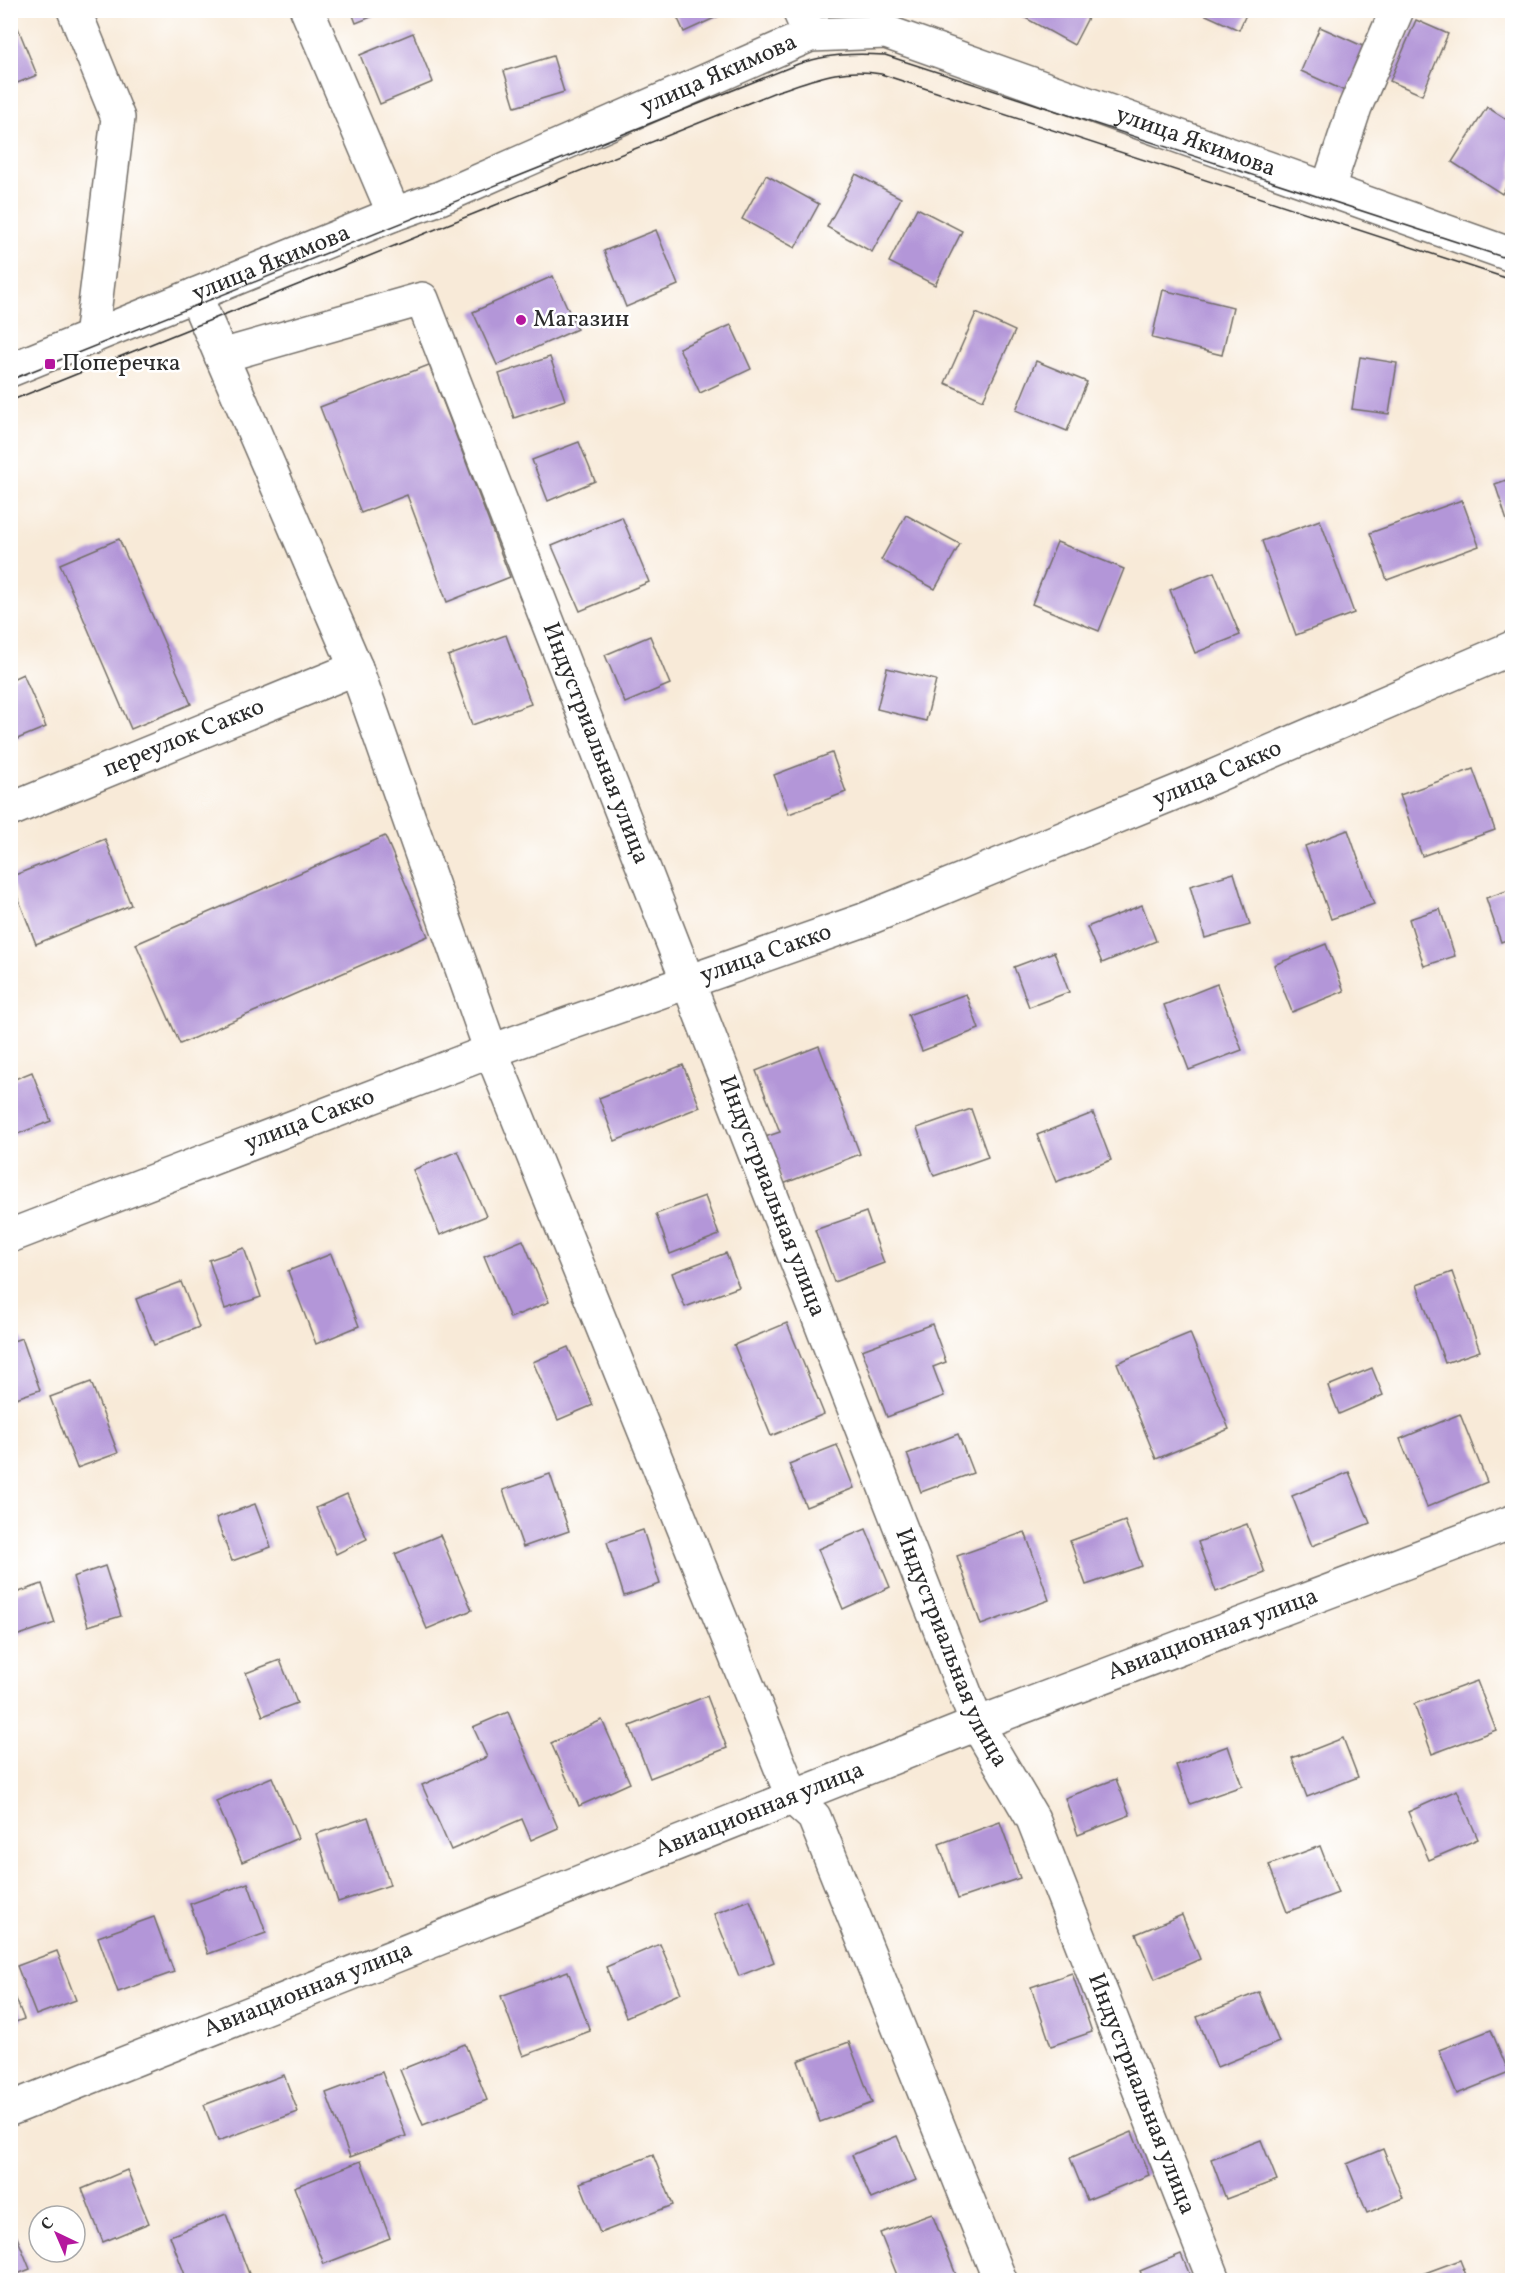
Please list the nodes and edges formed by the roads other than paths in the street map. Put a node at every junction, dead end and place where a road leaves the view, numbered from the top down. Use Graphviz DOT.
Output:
graph roads {
  1 [pos="74,10"];
  2 [pos="307,10"];
  3 [pos="1397,10"];
  4 [pos="810,19"];
  5 [pos="1328,188"];
  6 [pos="394,214"];
  7 [pos="1512,255"];
  8 [pos="195,295"];
  9 [pos="91,338"];
  10 [pos="221,356"];
  11 [pos="10,370"];
  12 [pos="1512,648"];
  13 [pos="356,668"];
  14 [pos="10,810"];
  15 [pos="689,981"];
  16 [pos="491,1051"];
  17 [pos="10,1236"];
  18 [pos="1512,1522"];
  19 [pos="977,1724"];
  20 [pos="793,1798"];
  21 [pos="10,2109"];
  22 [pos="1000,2280"];
  23 [pos="1214,2280"];
  1 -- 9 [label="street"];
  2 -- 6 [label="street"];
  3 -- 5 [label="street"];
  4 -- 5 [label="street, улица Якимова"];
  4 -- 6 [label="street, улица Якимова"];
  5 -- 7 [label="street, улица Якимова"];
  6 -- 8 [label="street, улица Якимова"];
  8 -- 9 [label="street, улица Якимова"];
  8 -- 10 [label="street"];
  9 -- 11 [label="street, улица Якимова"];
  10 -- 13 [label="street"];
  10 -- 15 [label="street, Индустриальная улица"];
  12 -- 15 [label="street, улица Сакко"];
  13 -- 14 [label="street, переулок Сакко"];
  13 -- 16 [label="street"];
  15 -- 16 [label="street, улица Сакко"];
  15 -- 19 [label="street, Индустриальная улица"];
  16 -- 17 [label="street, улица Сакко"];
  16 -- 20 [label="street"];
  18 -- 19 [label="street, Авиационная улица"];
  19 -- 20 [label="street, Авиационная улица"];
  19 -- 23 [label="street, Индустриальная улица"];
  20 -- 21 [label="street, Авиационная улица"];
  20 -- 22 [label="street"];
}
